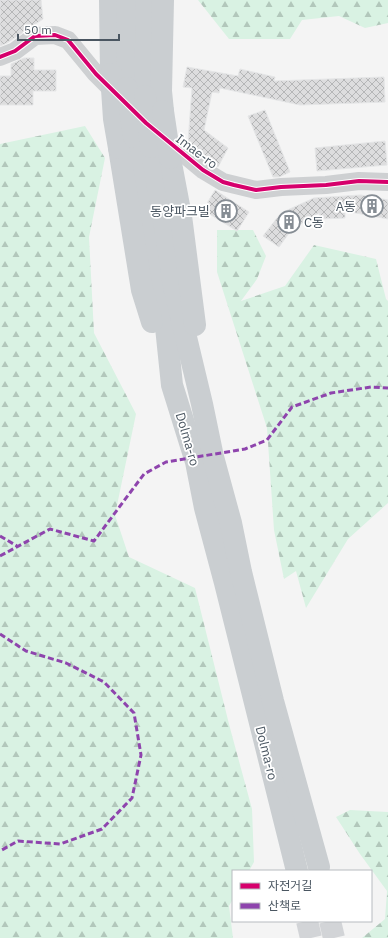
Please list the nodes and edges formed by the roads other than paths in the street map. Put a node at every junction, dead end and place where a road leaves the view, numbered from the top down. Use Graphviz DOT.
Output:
graph roads {
  1 [pos="110,0"];
  2 [pos="128,0"];
  3 [pos="147,0"];
  4 [pos="163,0"];
  5 [pos="0,56"];
  6 [pos="136,92"];
  7 [pos="135,144"];
  8 [pos="388,182"];
  9 [pos="202,404"];
  10 [pos="319,867"];
  11 [pos="297,870"];
  1 -- 7 [label="main road, bridge"];
  2 -- 6 [label="main road, Dolma-ro"];
  3 -- 6 [label="main road, Dolma-ro"];
  4 -- 9 [label="main road, bridge"];
  5 -- 8 [label="street, Imae-ro"];
  6 -- 7 [label="main road, Dolma-ro, bridge"];
  7 -- 9 [label="main road, Dolma-ro"];
  7 -- 11 [label="main road, Dolma-ro"];
  9 -- 10 [label="main road, Dolma-ro"];
}
